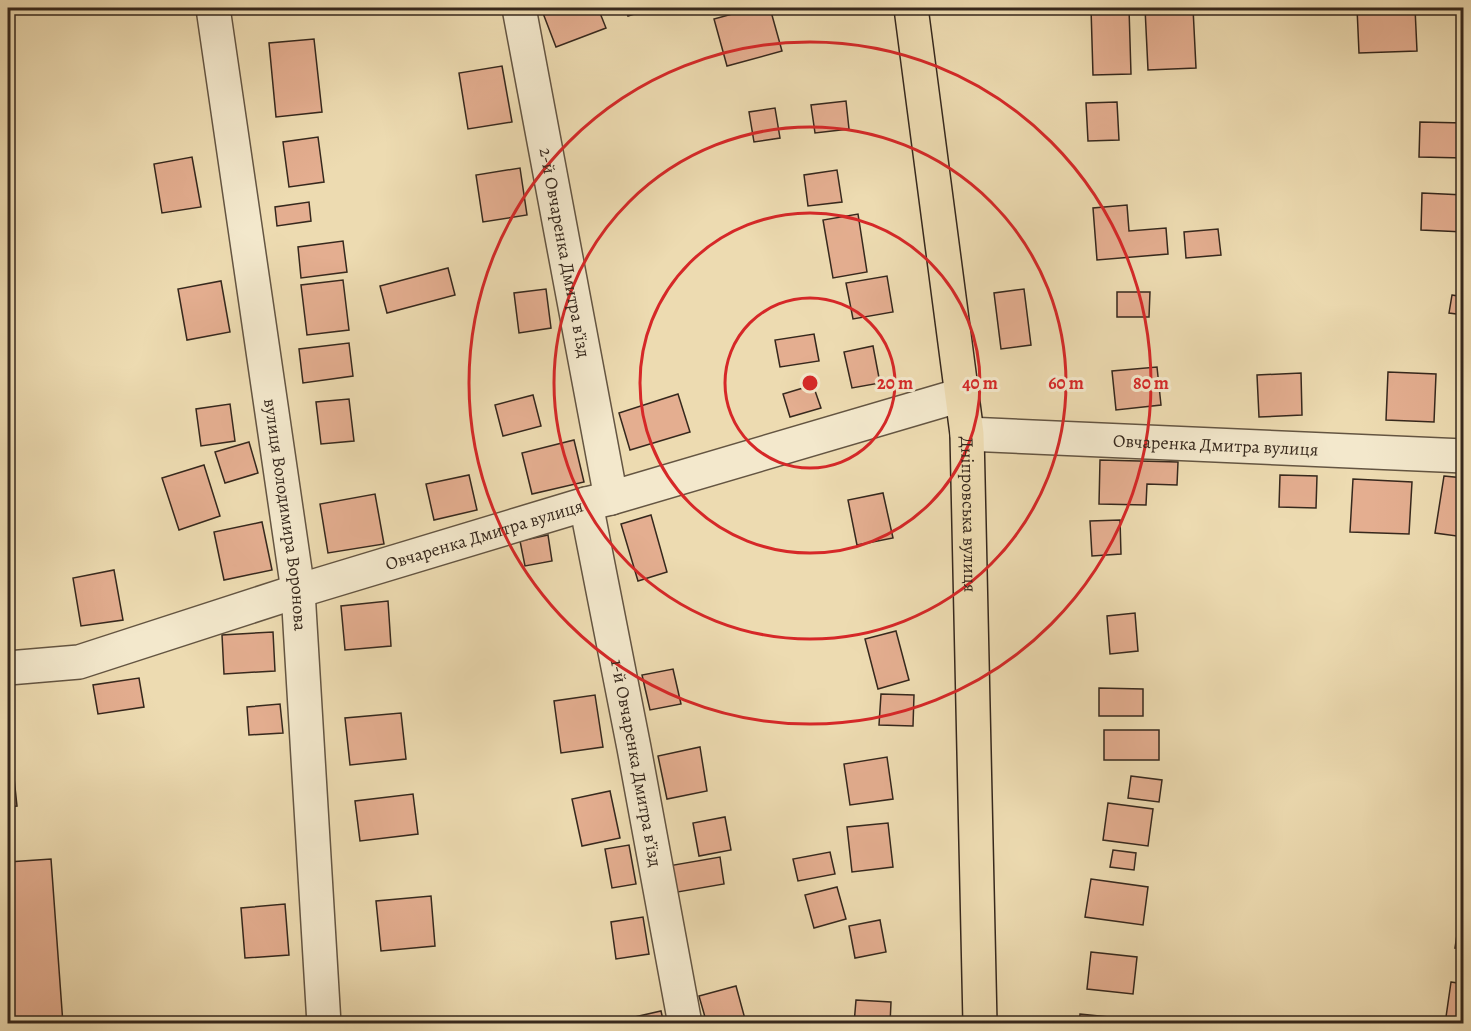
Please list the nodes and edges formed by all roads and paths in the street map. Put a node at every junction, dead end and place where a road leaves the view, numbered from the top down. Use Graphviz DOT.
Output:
graph roads {
  1 [pos="213,8"];
  2 [pos="519,8"];
  3 [pos="911,8"];
  4 [pos="961,395"];
  5 [pos="968,434"];
  6 [pos="1464,456"];
  7 [pos="598,501"];
  8 [pos="298,591"];
  9 [pos="8,668"];
  10 [pos="324,1023"];
  11 [pos="685,1023"];
  12 [pos="980,1023"];
  1 -- 8 [label="street, вулиця Володимира Воронова"];
  2 -- 7 [label="street, 2-й Овчаренка Дмитра в’їзд"];
  3 -- 4 [label="highway, Дніпровська вулиця"];
  4 -- 5 [label="highway, Дніпровська вулиця"];
  4 -- 7 [label="street, Овчаренка Дмитра вулиця"];
  5 -- 6 [label="street, Овчаренка Дмитра вулиця"];
  5 -- 12 [label="highway, Дніпровська вулиця"];
  7 -- 8 [label="street, Овчаренка Дмитра вулиця"];
  7 -- 11 [label="street, 1-й Овчаренка Дмитра в’їзд"];
  8 -- 9 [label="street, Овчаренка Дмитра вулиця"];
  8 -- 10 [label="street, вулиця Володимира Воронова"];
}
